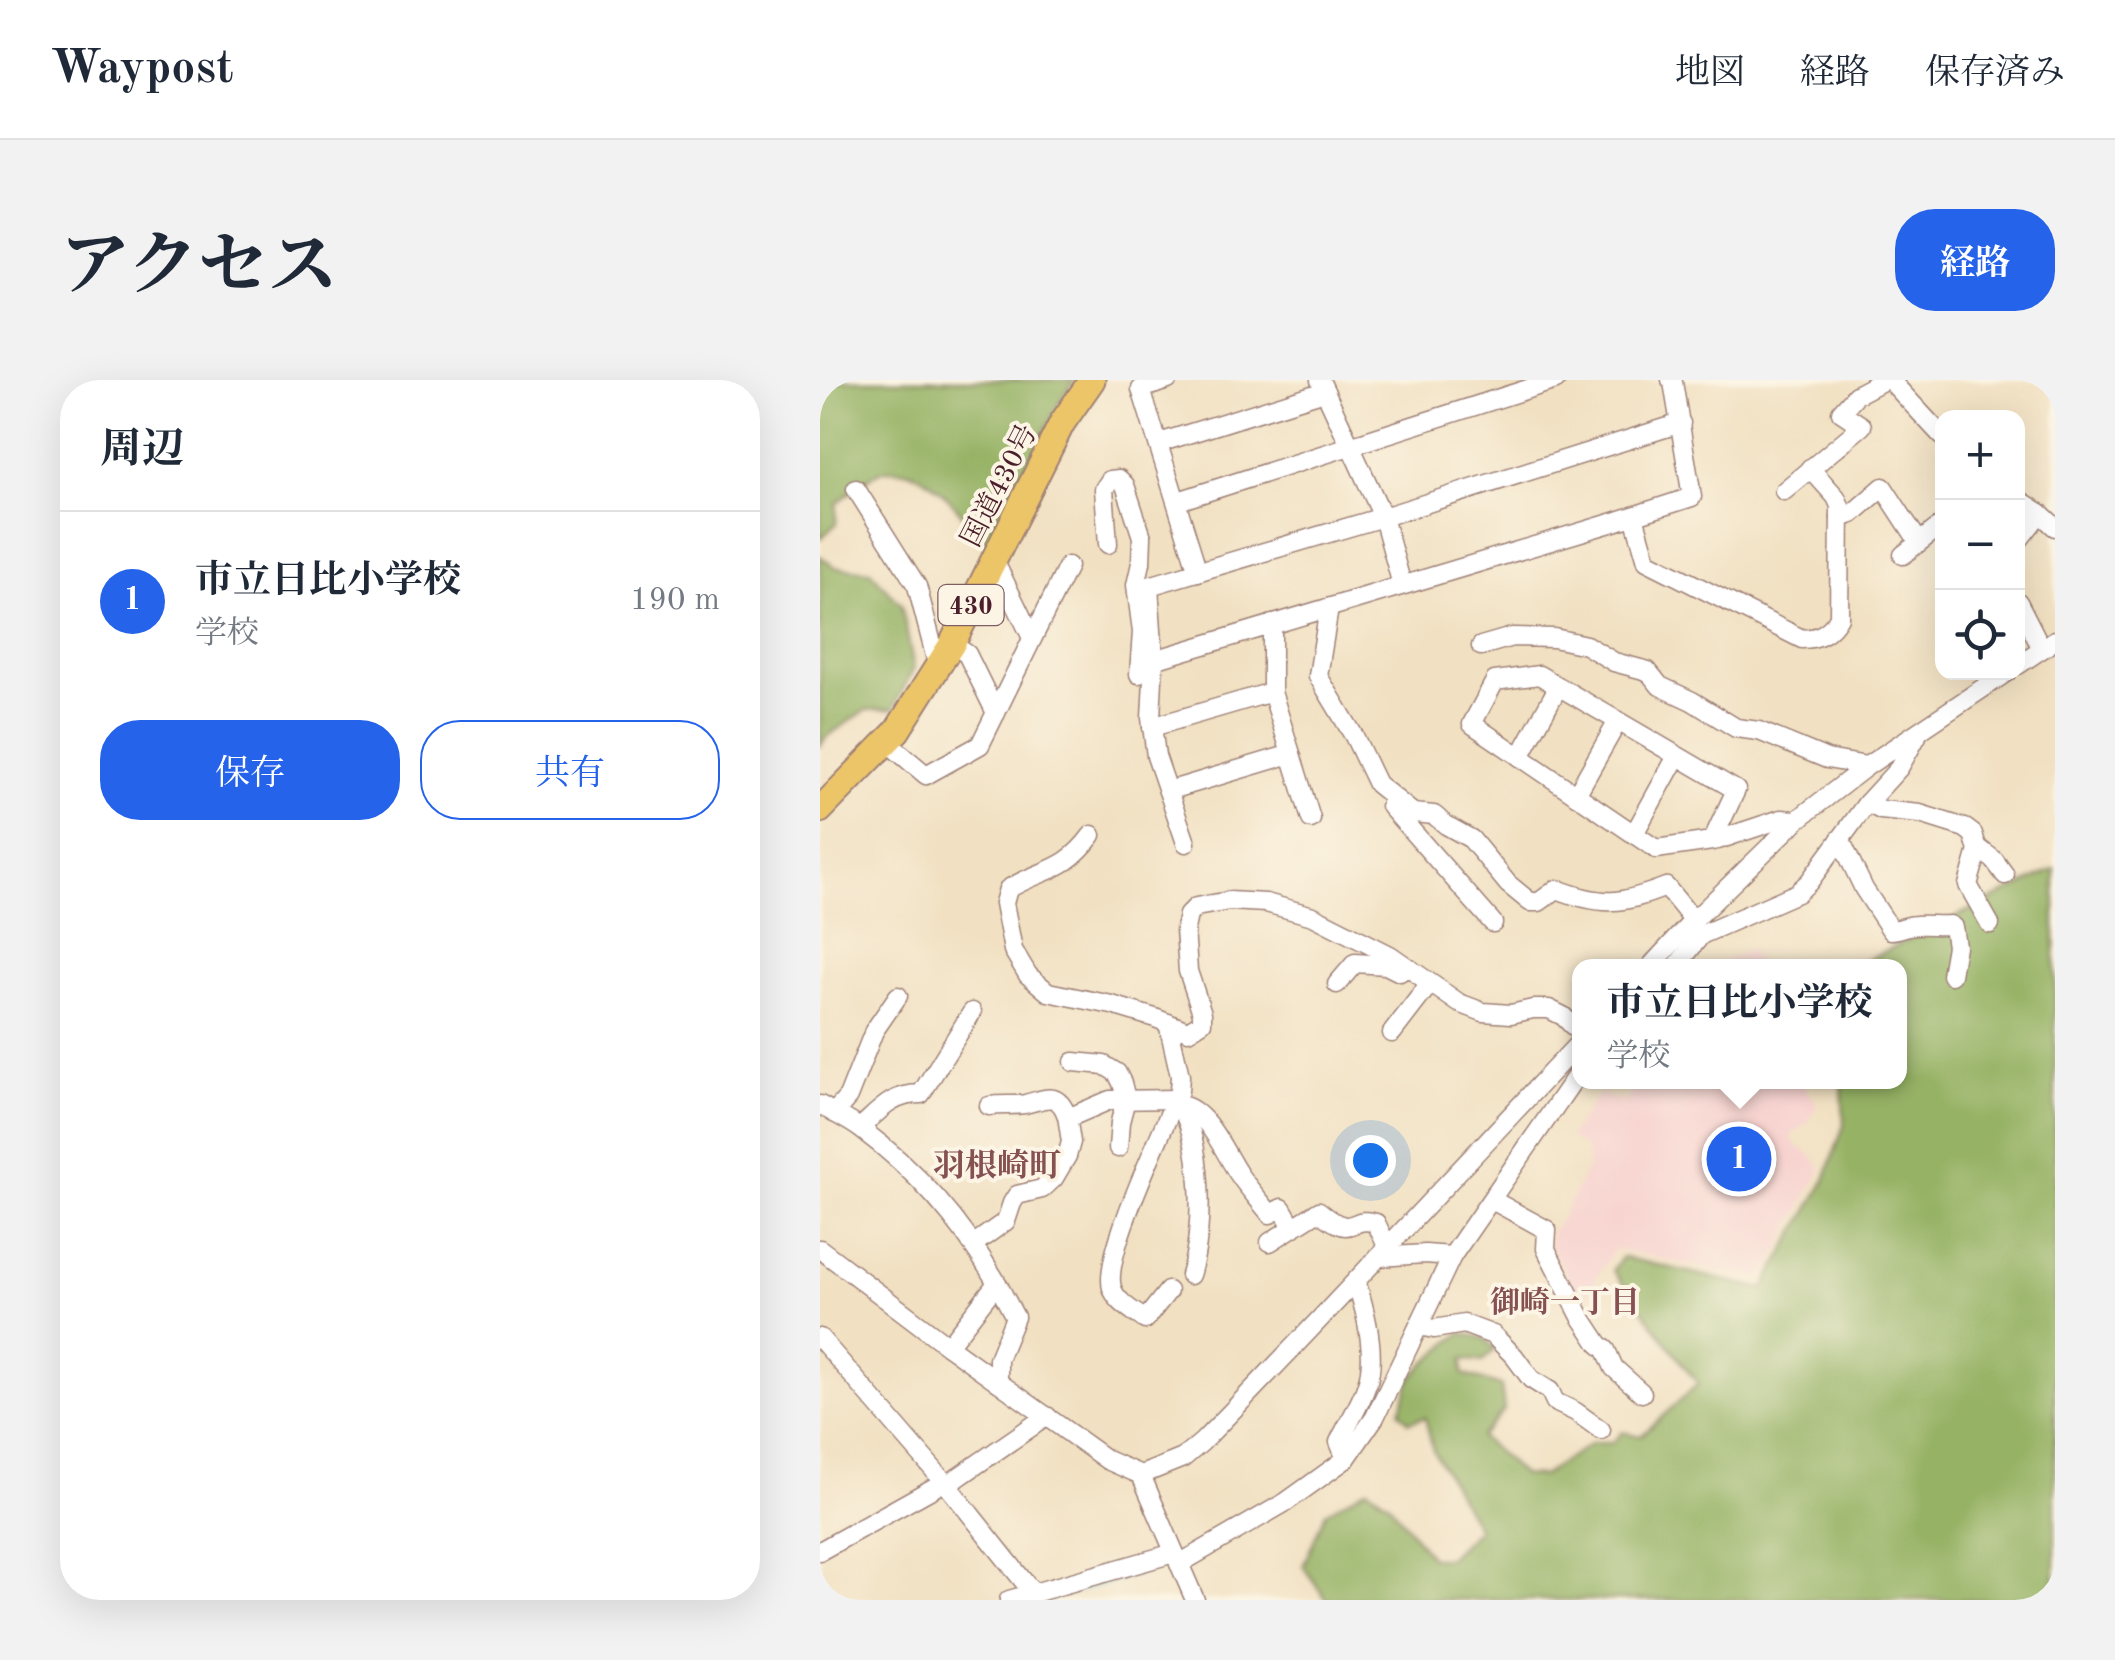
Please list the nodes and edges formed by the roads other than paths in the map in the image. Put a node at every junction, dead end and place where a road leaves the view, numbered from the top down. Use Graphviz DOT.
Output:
graph roads {
  1 [pos="1092,380"];
  2 [pos="1168,380"];
  3 [pos="1556,380"];
  4 [pos="1670,380"];
  5 [pos="1887,380"];
  6 [pos="1525,385"];
  7 [pos="1323,386"];
  8 [pos="1680,423"];
  9 [pos="1935,429"];
  10 [pos="1159,443"];
  11 [pos="1350,446"];
  12 [pos="1810,468"];
  13 [pos="856,489"];
  14 [pos="1784,491"];
  15 [pos="2020,500"];
  16 [pos="1178,501"];
  17 [pos="2040,512"];
  18 [pos="1634,516"];
  19 [pos="1382,517"];
  20 [pos="1840,518"];
  21 [pos="2055,527"];
  22 [pos="1935,530"];
  23 [pos="2025,532"];
  24 [pos="1919,542"];
  25 [pos="1108,544"];
  26 [pos="1903,554"];
  27 [pos="994,560"];
  28 [pos="1068,566"];
  29 [pos="1198,572"];
  30 [pos="1402,585"];
  31 [pos="1142,586"];
  32 [pos="1329,608"];
  33 [pos="2025,611"];
  34 [pos="1272,624"];
  35 [pos="1032,638"];
  36 [pos="2051,643"];
  37 [pos="952,644"];
  38 [pos="1480,646"];
  39 [pos="1154,660"];
  40 [pos="2025,661"];
  41 [pos="938,667"];
  42 [pos="1139,674"];
  43 [pos="1995,680"];
  44 [pos="1558,686"];
  45 [pos="1272,692"];
  46 [pos="996,713"];
  47 [pos="1618,721"];
  48 [pos="1152,727"];
  49 [pos="1920,731"];
  50 [pos="887,742"];
  51 [pos="1292,754"];
  52 [pos="1678,756"];
  53 [pos="1520,757"];
  54 [pos="1868,766"];
  55 [pos="1377,784"];
  56 [pos="1168,791"];
  57 [pos="1576,795"];
  58 [pos="1867,802"];
  59 [pos="820,810"];
  60 [pos="1312,819"];
  61 [pos="1797,820"];
  62 [pos="1634,834"];
  63 [pos="1092,835"];
  64 [pos="1840,839"];
  65 [pos="1712,841"];
  66 [pos="1186,843"];
  67 [pos="1977,847"];
  68 [pos="2004,875"];
  69 [pos="1493,923"];
  70 [pos="1990,924"];
  71 [pos="1694,927"];
  72 [pos="1659,959"];
  73 [pos="1679,959"];
  74 [pos="1951,975"];
  75 [pos="1337,984"];
  76 [pos="1429,988"];
  77 [pos="898,996"];
  78 [pos="972,1012"];
  79 [pos="1168,1023"];
  80 [pos="1572,1025"];
  81 [pos="1392,1033"];
  82 [pos="1572,1050"];
  83 [pos="1074,1062"];
  84 [pos="1572,1082"];
  85 [pos="1126,1100"];
  86 [pos="1177,1102"];
  87 [pos="989,1106"];
  88 [pos="827,1109"];
  89 [pos="1068,1116"];
  90 [pos="860,1128"];
  91 [pos="1118,1148"];
  92 [pos="1492,1200"];
  93 [pos="1293,1228"];
  94 [pos="1270,1242"];
  95 [pos="974,1244"];
  96 [pos="820,1249"];
  97 [pos="1383,1251"];
  98 [pos="1452,1256"];
  99 [pos="1190,1275"];
  100 [pos="1356,1281"];
  101 [pos="997,1283"];
  102 [pos="1168,1291"];
  103 [pos="1419,1326"];
  104 [pos="820,1338"];
  105 [pos="948,1346"];
  106 [pos="998,1382"];
  107 [pos="1642,1393"];
  108 [pos="1046,1416"];
  109 [pos="1601,1430"];
  110 [pos="1346,1459"];
  111 [pos="1141,1475"];
  112 [pos="946,1484"];
  113 [pos="820,1551"];
  114 [pos="1176,1558"];
  115 [pos="1033,1593"];
  116 [pos="1009,1600"];
  117 [pos="1195,1600"];
  1 -- 27 [label="highway, 国道430号 / 430"];
  2 -- 10 [label="street"];
  3 -- 6 [label="street"];
  4 -- 8 [label="street"];
  5 -- 9 [label="street"];
  5 -- 12 [label="street"];
  6 -- 11 [label="street"];
  7 -- 10 [label="street"];
  7 -- 11 [label="street"];
  8 -- 18 [label="street"];
  8 -- 19 [label="street"];
  10 -- 16 [label="street"];
  11 -- 16 [label="street"];
  11 -- 19 [label="street"];
  12 -- 14 [label="street"];
  12 -- 20 [label="street"];
  13 -- 41 [label="street"];
  15 -- 17 [label="street"];
  16 -- 29 [label="street"];
  17 -- 21 [label="street"];
  17 -- 23 [label="street"];
  18 -- 20 [label="street"];
  18 -- 30 [label="street"];
  19 -- 29 [label="street"];
  19 -- 30 [label="street"];
  20 -- 24 [label="street"];
  22 -- 24 [label="street"];
  24 -- 26 [label="street"];
  25 -- 31 [label="street"];
  27 -- 35 [label="street"];
  27 -- 37 [label="highway, 国道430号 / 430"];
  28 -- 35 [label="street"];
  29 -- 31 [label="street"];
  30 -- 32 [label="street"];
  31 -- 39 [label="street"];
  31 -- 42 [label="street"];
  32 -- 34 [label="street"];
  32 -- 55 [label="street"];
  33 -- 36 [label="street"];
  34 -- 39 [label="street"];
  34 -- 45 [label="street"];
  35 -- 46 [label="street"];
  36 -- 40 [label="street"];
  37 -- 41 [label="highway, 国道430号 / 430"];
  37 -- 46 [label="street"];
  38 -- 54 [label="street"];
  39 -- 48 [label="street"];
  41 -- 50 [label="highway, 国道430号 / 430"];
  43 -- 49 [label="street"];
  44 -- 47 [label="street"];
  44 -- 53 [label="street"];
  44 -- 53 [label="street"];
  45 -- 48 [label="street"];
  45 -- 51 [label="street"];
  46 -- 50 [label="street"];
  47 -- 52 [label="street"];
  47 -- 57 [label="street"];
  48 -- 56 [label="street"];
  49 -- 54 [label="street"];
  49 -- 58 [label="street"];
  50 -- 59 [label="highway, 国道430号 / 430"];
  51 -- 56 [label="street"];
  51 -- 60 [label="street"];
  52 -- 62 [label="street"];
  52 -- 65 [label="street"];
  53 -- 57 [label="street"];
  54 -- 61 [label="street"];
  55 -- 69 [label="street"];
  55 -- 71 [label="street"];
  56 -- 66 [label="street"];
  57 -- 62 [label="street"];
  58 -- 64 [label="street"];
  58 -- 67 [label="street"];
  61 -- 65 [label="street"];
  61 -- 71 [label="street"];
  62 -- 65 [label="street"];
  63 -- 79 [label="street"];
  64 -- 71 [label="street"];
  64 -- 74 [label="street"];
  67 -- 68 [label="street"];
  67 -- 70 [label="street"];
  71 -- 72 [label="street"];
  71 -- 73 [label="street"];
  75 -- 76 [label="street"];
  76 -- 79 [label="street"];
  76 -- 80 [label="street"];
  76 -- 81 [label="street"];
  77 -- 88 [label="street"];
  78 -- 90 [label="street"];
  79 -- 86 [label="street"];
  82 -- 97 [label="street"];
  83 -- 85 [label="street"];
  84 -- 92 [label="street"];
  85 -- 86 [label="street"];
  85 -- 89 [label="street"];
  85 -- 91 [label="street"];
  86 -- 93 [label="street"];
  86 -- 99 [label="street"];
  86 -- 102 [label="street"];
  87 -- 89 [label="street"];
  88 -- 90 [label="street"];
  89 -- 95 [label="street"];
  90 -- 95 [label="street"];
  92 -- 98 [label="street"];
  92 -- 107 [label="street"];
  93 -- 94 [label="street"];
  93 -- 97 [label="street"];
  95 -- 101 [label="street"];
  96 -- 105 [label="street"];
  97 -- 98 [label="street"];
  97 -- 100 [label="street"];
  98 -- 103 [label="street"];
  100 -- 110 [label="street"];
  100 -- 111 [label="street"];
  101 -- 105 [label="street"];
  101 -- 106 [label="street"];
  103 -- 109 [label="street"];
  103 -- 110 [label="street"];
  104 -- 112 [label="street"];
  105 -- 106 [label="street"];
  106 -- 108 [label="street"];
  108 -- 111 [label="street"];
  108 -- 112 [label="street"];
  110 -- 114 [label="street"];
  111 -- 114 [label="street"];
  112 -- 113 [label="street"];
  112 -- 115 [label="street"];
  114 -- 115 [label="street"];
  114 -- 117 [label="street"];
  115 -- 116 [label="street"];
}
